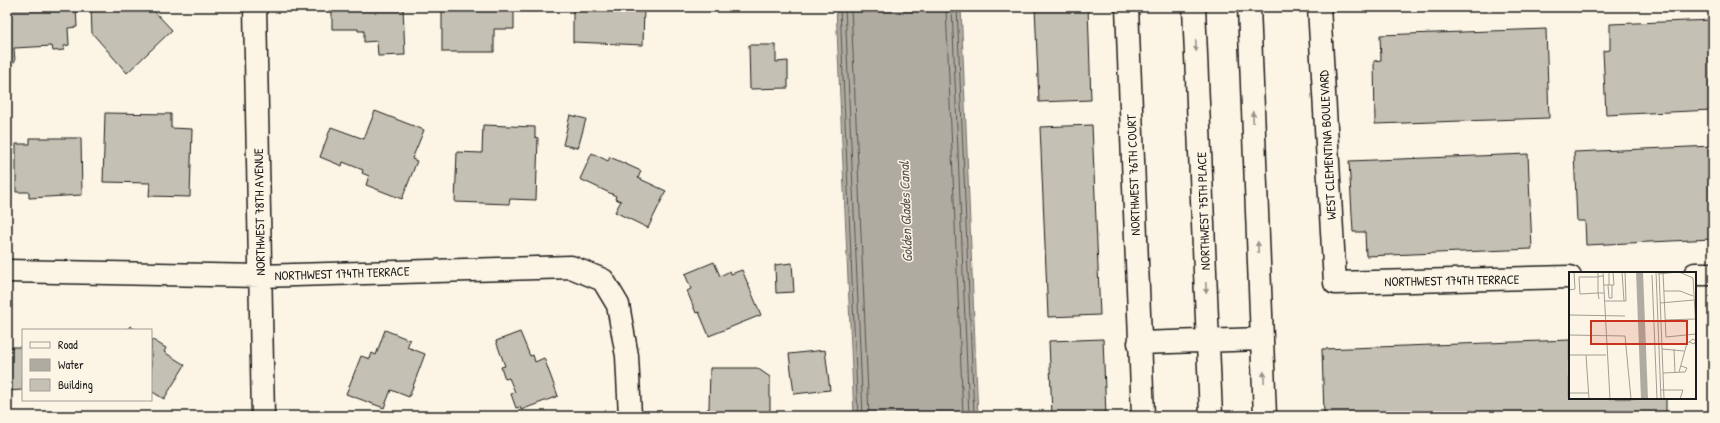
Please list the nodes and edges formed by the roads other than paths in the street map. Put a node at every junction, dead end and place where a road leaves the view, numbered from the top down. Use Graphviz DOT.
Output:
graph roads {
  1 [pos="255,7"];
  2 [pos="1127,7"];
  3 [pos="1194,7"];
  4 [pos="1249,7"];
  5 [pos="1319,7"];
  6 [pos="7,271"];
  7 [pos="1696,274"];
  8 [pos="1713,274"];
  9 [pos="260,276"];
  10 [pos="1569,277"];
  11 [pos="1335,283"];
  12 [pos="1262,339"];
  13 [pos="1208,341"];
  14 [pos="1140,343"];
  15 [pos="263,416"];
  16 [pos="630,416"];
  17 [pos="1143,416"];
  18 [pos="1211,416"];
  19 [pos="1265,416"];
  1 -- 9 [label="street, NORTHWEST 78TH AVENUE"];
  2 -- 14 [label="street, NORTHWEST 76TH COURT"];
  3 -- 13 [label="street, NORTHWEST 75TH PLACE, one-way"];
  12 -- 4 [label="street, one-way"];
  5 -- 11 [label="street, WEST CLEMENTINA BOULEVARD"];
  6 -- 9 [label="street, NORTHWEST 174TH TERRACE"];
  7 -- 8 [label="street"];
  9 -- 15 [label="street, NORTHWEST 78TH AVENUE"];
  9 -- 16 [label="street, NORTHWEST 174TH TERRACE"];
  10 -- 11 [label="street, NORTHWEST 174TH TERRACE"];
  12 -- 13 [label="street"];
  19 -- 12 [label="street, one-way"];
  13 -- 14 [label="street"];
  13 -- 18 [label="street, NORTHWEST 75TH PLACE"];
  14 -- 17 [label="street, NORTHWEST 76TH COURT"];
}
